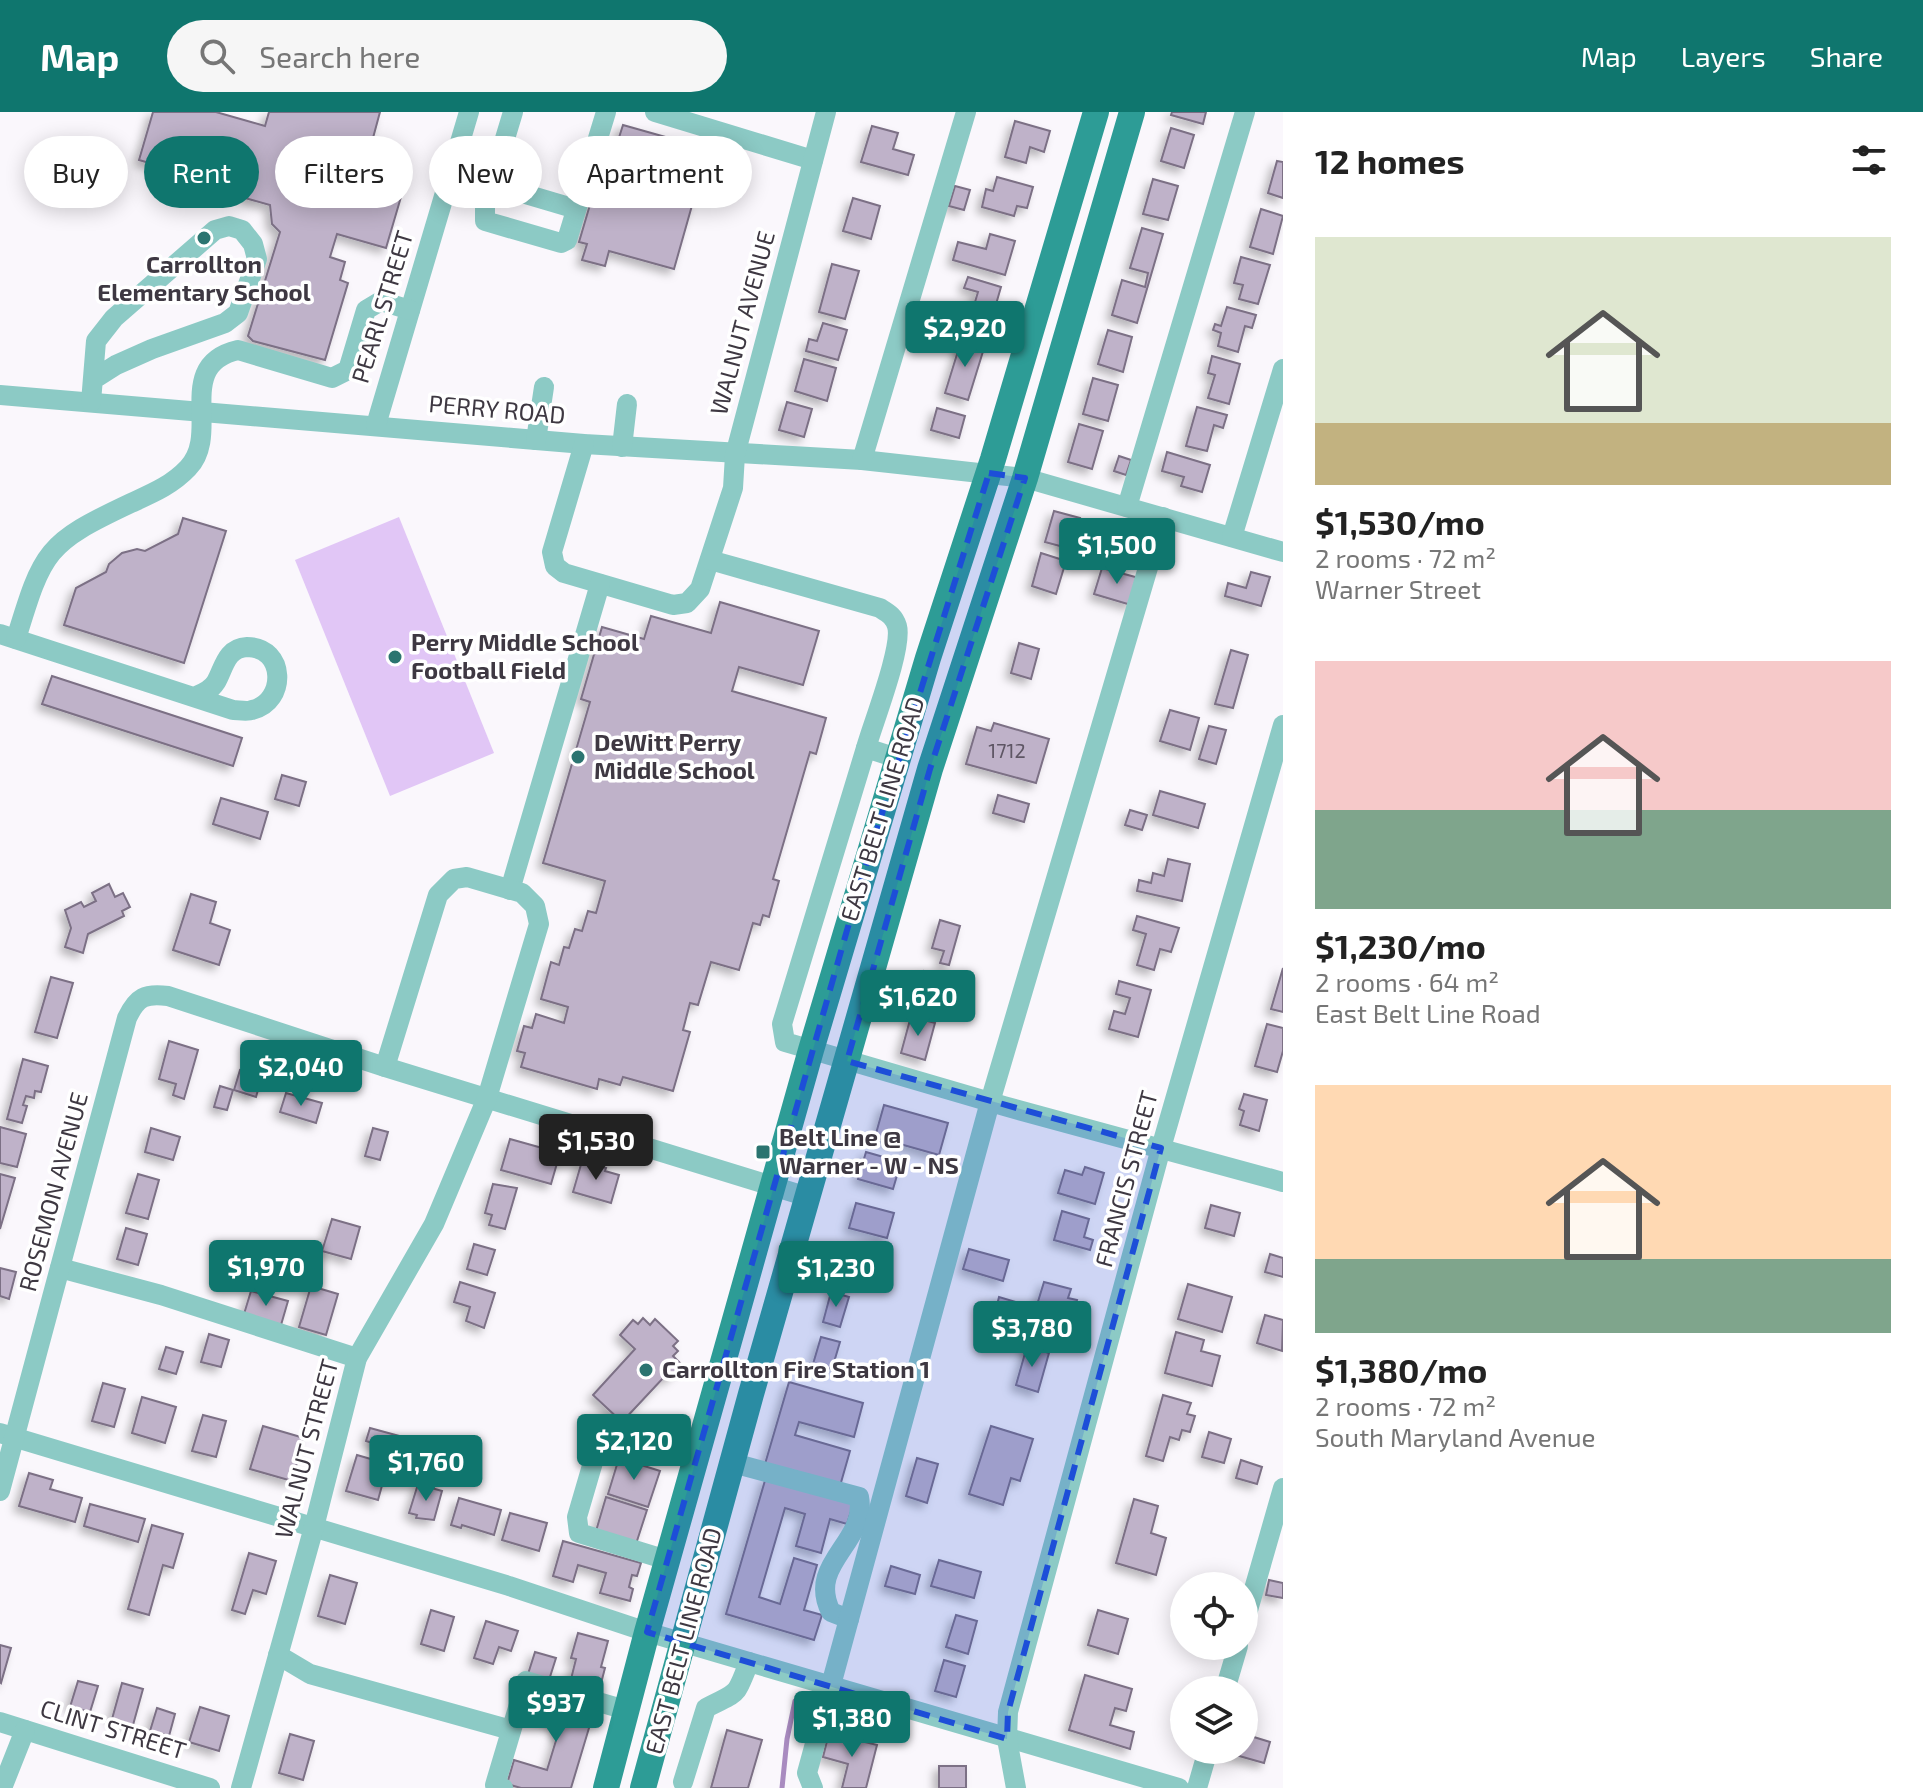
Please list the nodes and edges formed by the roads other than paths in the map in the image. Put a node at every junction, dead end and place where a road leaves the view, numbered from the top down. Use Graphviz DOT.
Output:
graph roads {
  1 [pos="469,112"];
  2 [pos="513,112"];
  3 [pos="606,112"];
  4 [pos="655,112"];
  5 [pos="826,112"];
  6 [pos="966,112"];
  7 [pos="1096,112"];
  8 [pos="1132,112"];
  9 [pos="1245,112"];
  10 [pos="462,136"];
  11 [pos="506,136"];
  12 [pos="813,160"];
  13 [pos="542,199"];
  14 [pos="440,208"];
  15 [pos="485,208"];
  16 [pos="576,209"];
  17 [pos="410,310"];
  18 [pos="1283,369"];
  19 [pos="94,379"];
  20 [pos="544,387"];
  21 [pos="0,395"];
  22 [pos="91,402"];
  23 [pos="627,404"];
  24 [pos="201,411"];
  25 [pos="376,425"];
  26 [pos="536,440"];
  27 [pos="584,444"];
  28 [pos="622,447"];
  29 [pos="735,455"];
  30 [pos="862,460"];
  31 [pos="989,473"];
  32 [pos="1025,478"];
  33 [pos="1127,507"];
  34 [pos="1163,517"];
  35 [pos="1232,537"];
  36 [pos="1283,552"];
  37 [pos="710,560"];
  38 [pos="600,584"];
  39 [pos="8,637"];
  40 [pos="196,696"];
  41 [pos="1283,725"];
  42 [pos="866,748"];
  43 [pos="897,758"];
  44 [pos="510,890"];
  45 [pos="811,1050"];
  46 [pos="847,1061"];
  47 [pos="385,1067"];
  48 [pos="487,1098"];
  49 [pos="990,1102"];
  50 [pos="1161,1148"];
  51 [pos="1283,1182"];
  52 [pos="773,1187"];
  53 [pos="808,1197"];
  54 [pos="60,1268"];
  55 [pos="357,1358"];
  56 [pos="7,1435"];
  57 [pos="596,1452"];
  58 [pos="733,1463"];
  59 [pos="1283,1488"];
  60 [pos="0,1491"];
  61 [pos="314,1527"];
  62 [pos="667,1560"];
  63 [pos="1258,1575"];
  64 [pos="849,1619"];
  65 [pos="647,1632"];
  66 [pos="684,1643"];
  67 [pos="278,1655"];
  68 [pos="749,1662"];
  69 [pos="831,1686"];
  70 [pos="626,1710"];
  71 [pos="0,1722"];
  72 [pos="25,1730"];
  73 [pos="511,1730"];
  74 [pos="1007,1739"];
  75 [pos="1204,1764"];
  76 [pos="683,1782"];
  77 [pos="2,1788"];
  78 [pos="210,1788"];
  79 [pos="241,1788"];
  80 [pos="503,1788"];
  81 [pos="606,1788"];
  82 [pos="643,1788"];
  83 [pos="813,1788"];
  84 [pos="1016,1788"];
  85 [pos="1179,1788"];
  86 [pos="1197,1788"];
  1 -- 10 [label="street, PEARL STREET"];
  2 -- 11 [label="street"];
  3 -- 16 [label="street"];
  4 -- 12 [label="street"];
  5 -- 12 [label="street, WALNUT AVENUE"];
  6 -- 30 [label="street"];
  7 -- 31 [label="main road, EAST BELT LINE ROAD"];
  8 -- 32 [label="main road, EAST BELT LINE ROAD"];
  9 -- 33 [label="street"];
  12 -- 29 [label="street, WALNUT AVENUE"];
  13 -- 16 [label="street"];
  14 -- 17 [label="street, PEARL STREET"];
  15 -- 16 [label="street"];
  17 -- 24 [label="street"];
  17 -- 25 [label="street, PEARL STREET"];
  18 -- 35 [label="street"];
  19 -- 19 [label="street"];
  19 -- 22 [label="street"];
  20 -- 26 [label="street"];
  21 -- 22 [label="street, PERRY ROAD"];
  22 -- 24 [label="street, PERRY ROAD"];
  23 -- 28 [label="street"];
  24 -- 25 [label="street, PERRY ROAD"];
  24 -- 39 [label="street"];
  25 -- 26 [label="street, PERRY ROAD"];
  26 -- 27 [label="street, PERRY ROAD"];
  27 -- 28 [label="street, PERRY ROAD"];
  27 -- 38 [label="street"];
  28 -- 29 [label="street, PERRY ROAD"];
  29 -- 30 [label="street, PERRY ROAD"];
  29 -- 37 [label="street, WALNUT AVENUE"];
  30 -- 31 [label="street, PERRY ROAD"];
  31 -- 32 [label="street, PERRY ROAD"];
  31 -- 43 [label="main road, EAST BELT LINE ROAD"];
  32 -- 33 [label="street, PERRY ROAD"];
  32 -- 46 [label="main road, EAST BELT LINE ROAD"];
  33 -- 34 [label="street, PERRY ROAD"];
  34 -- 35 [label="street, PERRY ROAD"];
  34 -- 49 [label="street"];
  35 -- 36 [label="street, PERRY ROAD"];
  37 -- 38 [label="street, WALNUT AVENUE"];
  37 -- 42 [label="street"];
  38 -- 44 [label="street"];
  39 -- 40 [label="street"];
  41 -- 50 [label="street, FRANCIS STREET"];
  42 -- 43 [label="street"];
  42 -- 45 [label="street"];
  43 -- 45 [label="main road, EAST BELT LINE ROAD"];
  44 -- 47 [label="street"];
  44 -- 48 [label="street, WALNUT STREET"];
  45 -- 46 [label="street"];
  45 -- 52 [label="main road, EAST BELT LINE ROAD"];
  46 -- 49 [label="street"];
  46 -- 53 [label="main road, EAST BELT LINE ROAD"];
  47 -- 48 [label="street"];
  47 -- 54 [label="street, ROSEMON AVENUE"];
  48 -- 52 [label="street"];
  48 -- 55 [label="street, WALNUT STREET"];
  49 -- 50 [label="street"];
  49 -- 64 [label="street"];
  50 -- 51 [label="street"];
  50 -- 74 [label="street, FRANCIS STREET"];
  52 -- 53 [label="street"];
  52 -- 62 [label="main road, EAST BELT LINE ROAD"];
  53 -- 58 [label="main road, EAST BELT LINE ROAD"];
  54 -- 55 [label="street"];
  54 -- 56 [label="street, ROSEMON AVENUE"];
  55 -- 61 [label="street, WALNUT STREET"];
  56 -- 60 [label="street, ROSEMON AVENUE"];
  56 -- 61 [label="street"];
  57 -- 62 [label="street"];
  58 -- 64 [label="street"];
  58 -- 66 [label="main road, EAST BELT LINE ROAD"];
  59 -- 63 [label="street"];
  61 -- 65 [label="street"];
  61 -- 67 [label="street, WALNUT STREET"];
  62 -- 65 [label="main road, EAST BELT LINE ROAD"];
  64 -- 69 [label="street"];
  65 -- 66 [label="street"];
  65 -- 70 [label="main road, EAST BELT LINE ROAD"];
  66 -- 68 [label="street"];
  66 -- 82 [label="main road, EAST BELT LINE ROAD"];
  67 -- 73 [label="street"];
  67 -- 79 [label="street, WALNUT STREET"];
  68 -- 69 [label="street"];
  68 -- 76 [label="street"];
  69 -- 74 [label="street"];
  69 -- 83 [label="street"];
  70 -- 73 [label="street"];
  70 -- 81 [label="main road, EAST BELT LINE ROAD"];
  71 -- 72 [label="street, CLINT STREET"];
  72 -- 77 [label="street"];
  72 -- 78 [label="street, CLINT STREET"];
  73 -- 80 [label="street"];
  74 -- 84 [label="street, FRANCIS STREET"];
  74 -- 85 [label="street"];
  75 -- 86 [label="street"];
}
